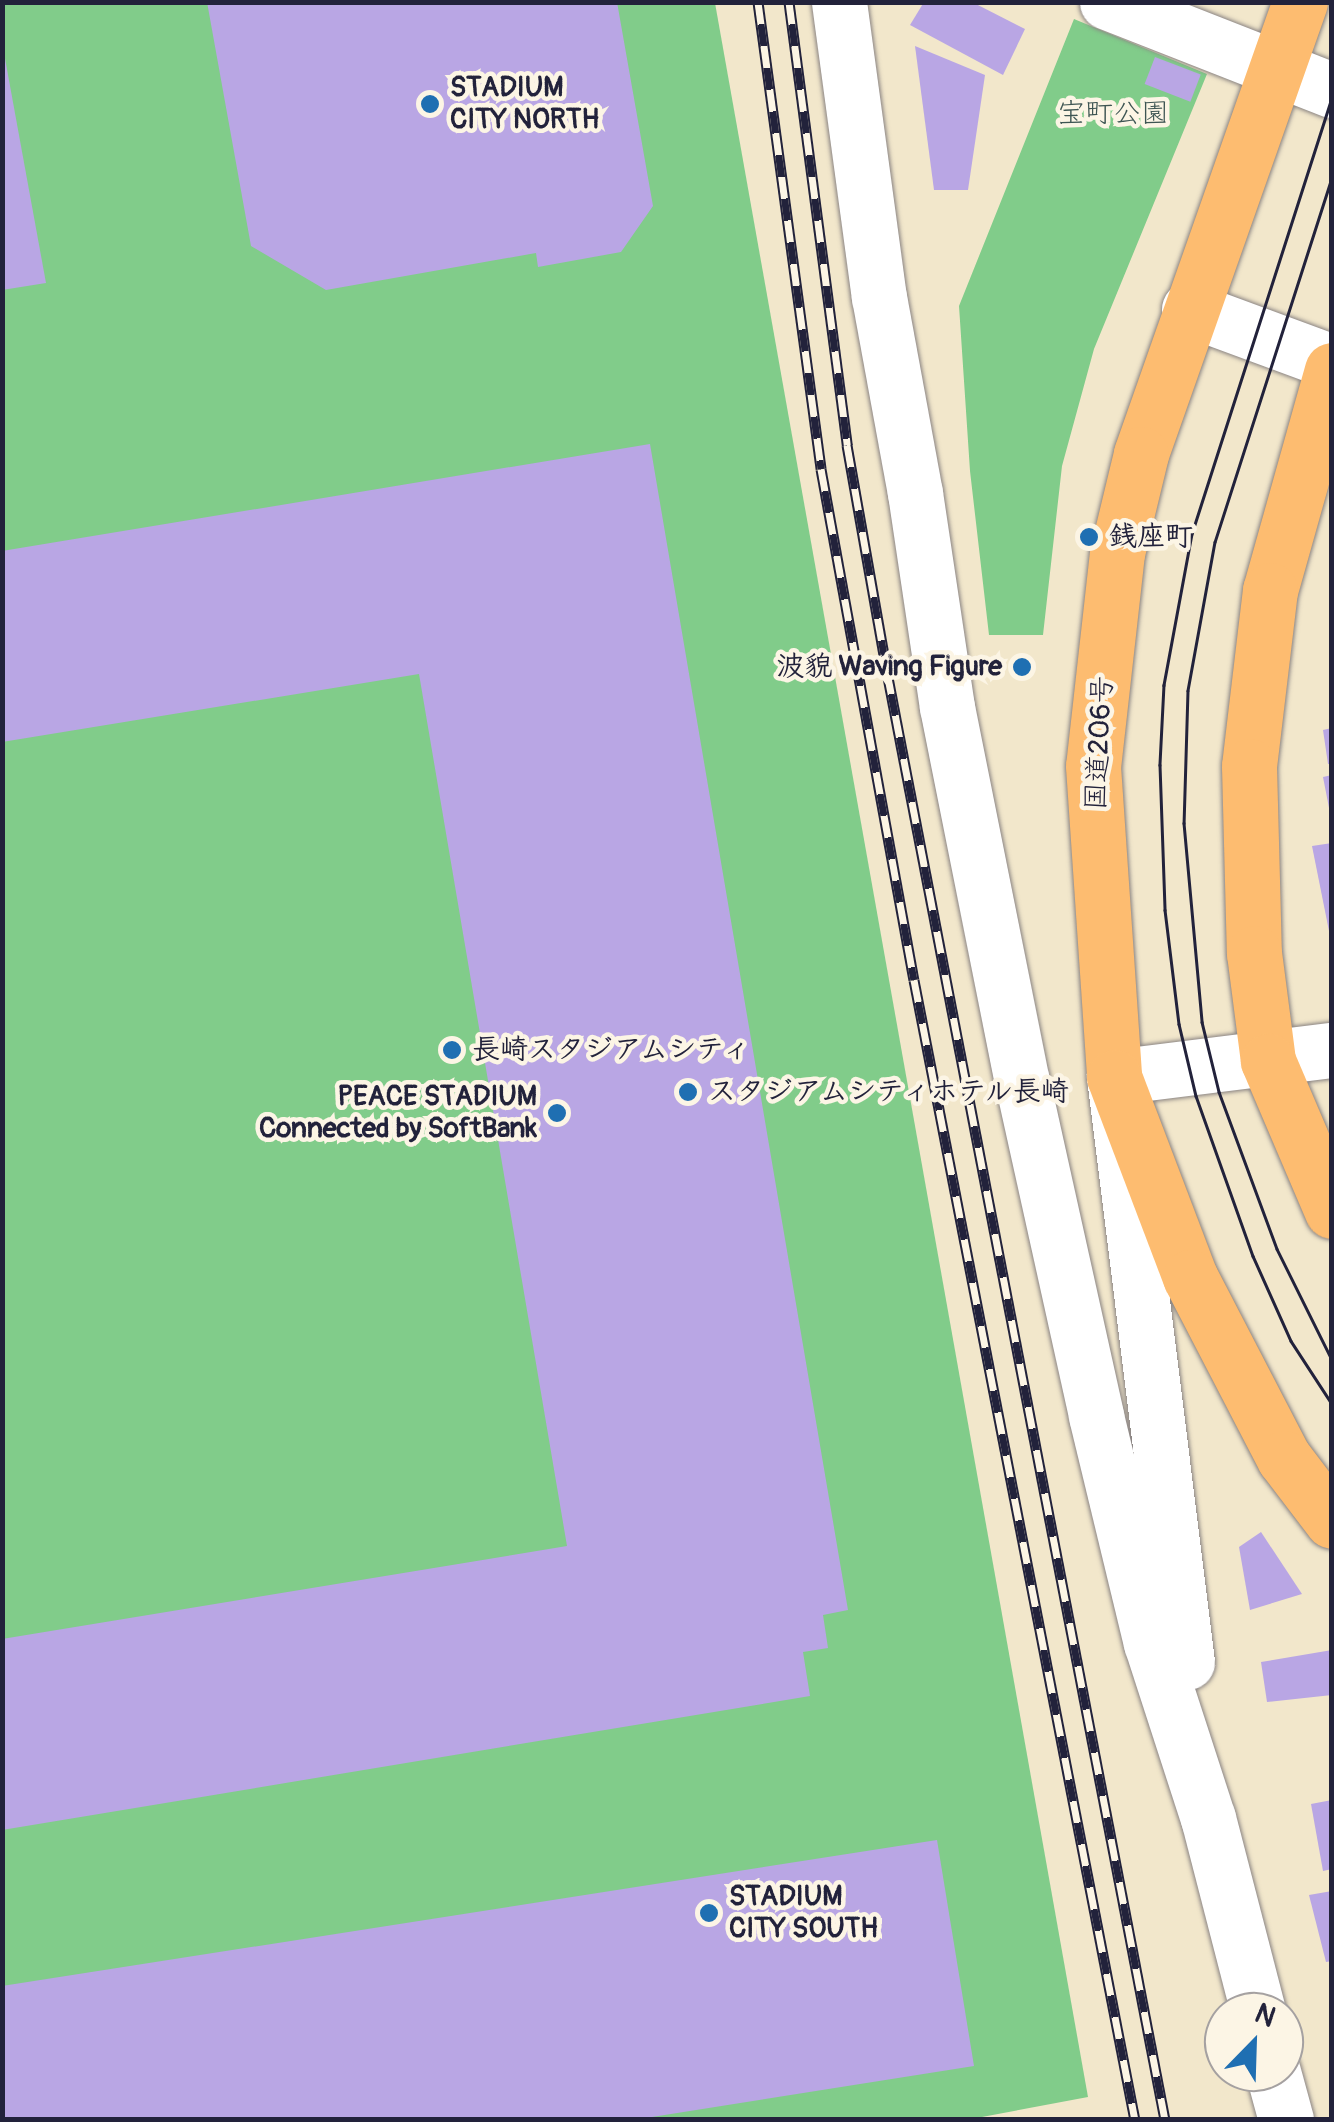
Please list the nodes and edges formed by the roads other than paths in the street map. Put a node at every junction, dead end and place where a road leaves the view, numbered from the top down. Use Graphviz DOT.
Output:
graph roads {
  1 [pos="839,2"];
  2 [pos="1107,2"];
  3 [pos="1300,2"];
  4 [pos="1277,68"];
  5 [pos="1332,90"];
  6 [pos="1189,309"];
  7 [pos="1332,362"];
  8 [pos="1332,370"];
  9 [pos="1332,1050"];
  10 [pos="1268,1061"];
  11 [pos="1114,1077"];
  12 [pos="1332,1211"];
  13 [pos="1332,1521"];
  14 [pos="1208,1818"];
  15 [pos="1253,1992"];
  16 [pos="1279,2092"];
  17 [pos="1286,2120"];
  1 -- 14 [label="street"];
  2 -- 4 [label="street"];
  3 -- 4 [label="highway, 国道206号"];
  4 -- 5 [label="street"];
  4 -- 6 [label="highway, 国道206号"];
  6 -- 7 [label="street"];
  6 -- 11 [label="highway, 国道206号"];
  8 -- 10 [label="highway"];
  9 -- 10 [label="street"];
  10 -- 11 [label="street"];
  10 -- 12 [label="highway"];
  11 -- 13 [label="highway, 国道206号"];
  11 -- 14 [label="street"];
  14 -- 15 [label="street"];
  16 -- 17 [label="street"];
}
